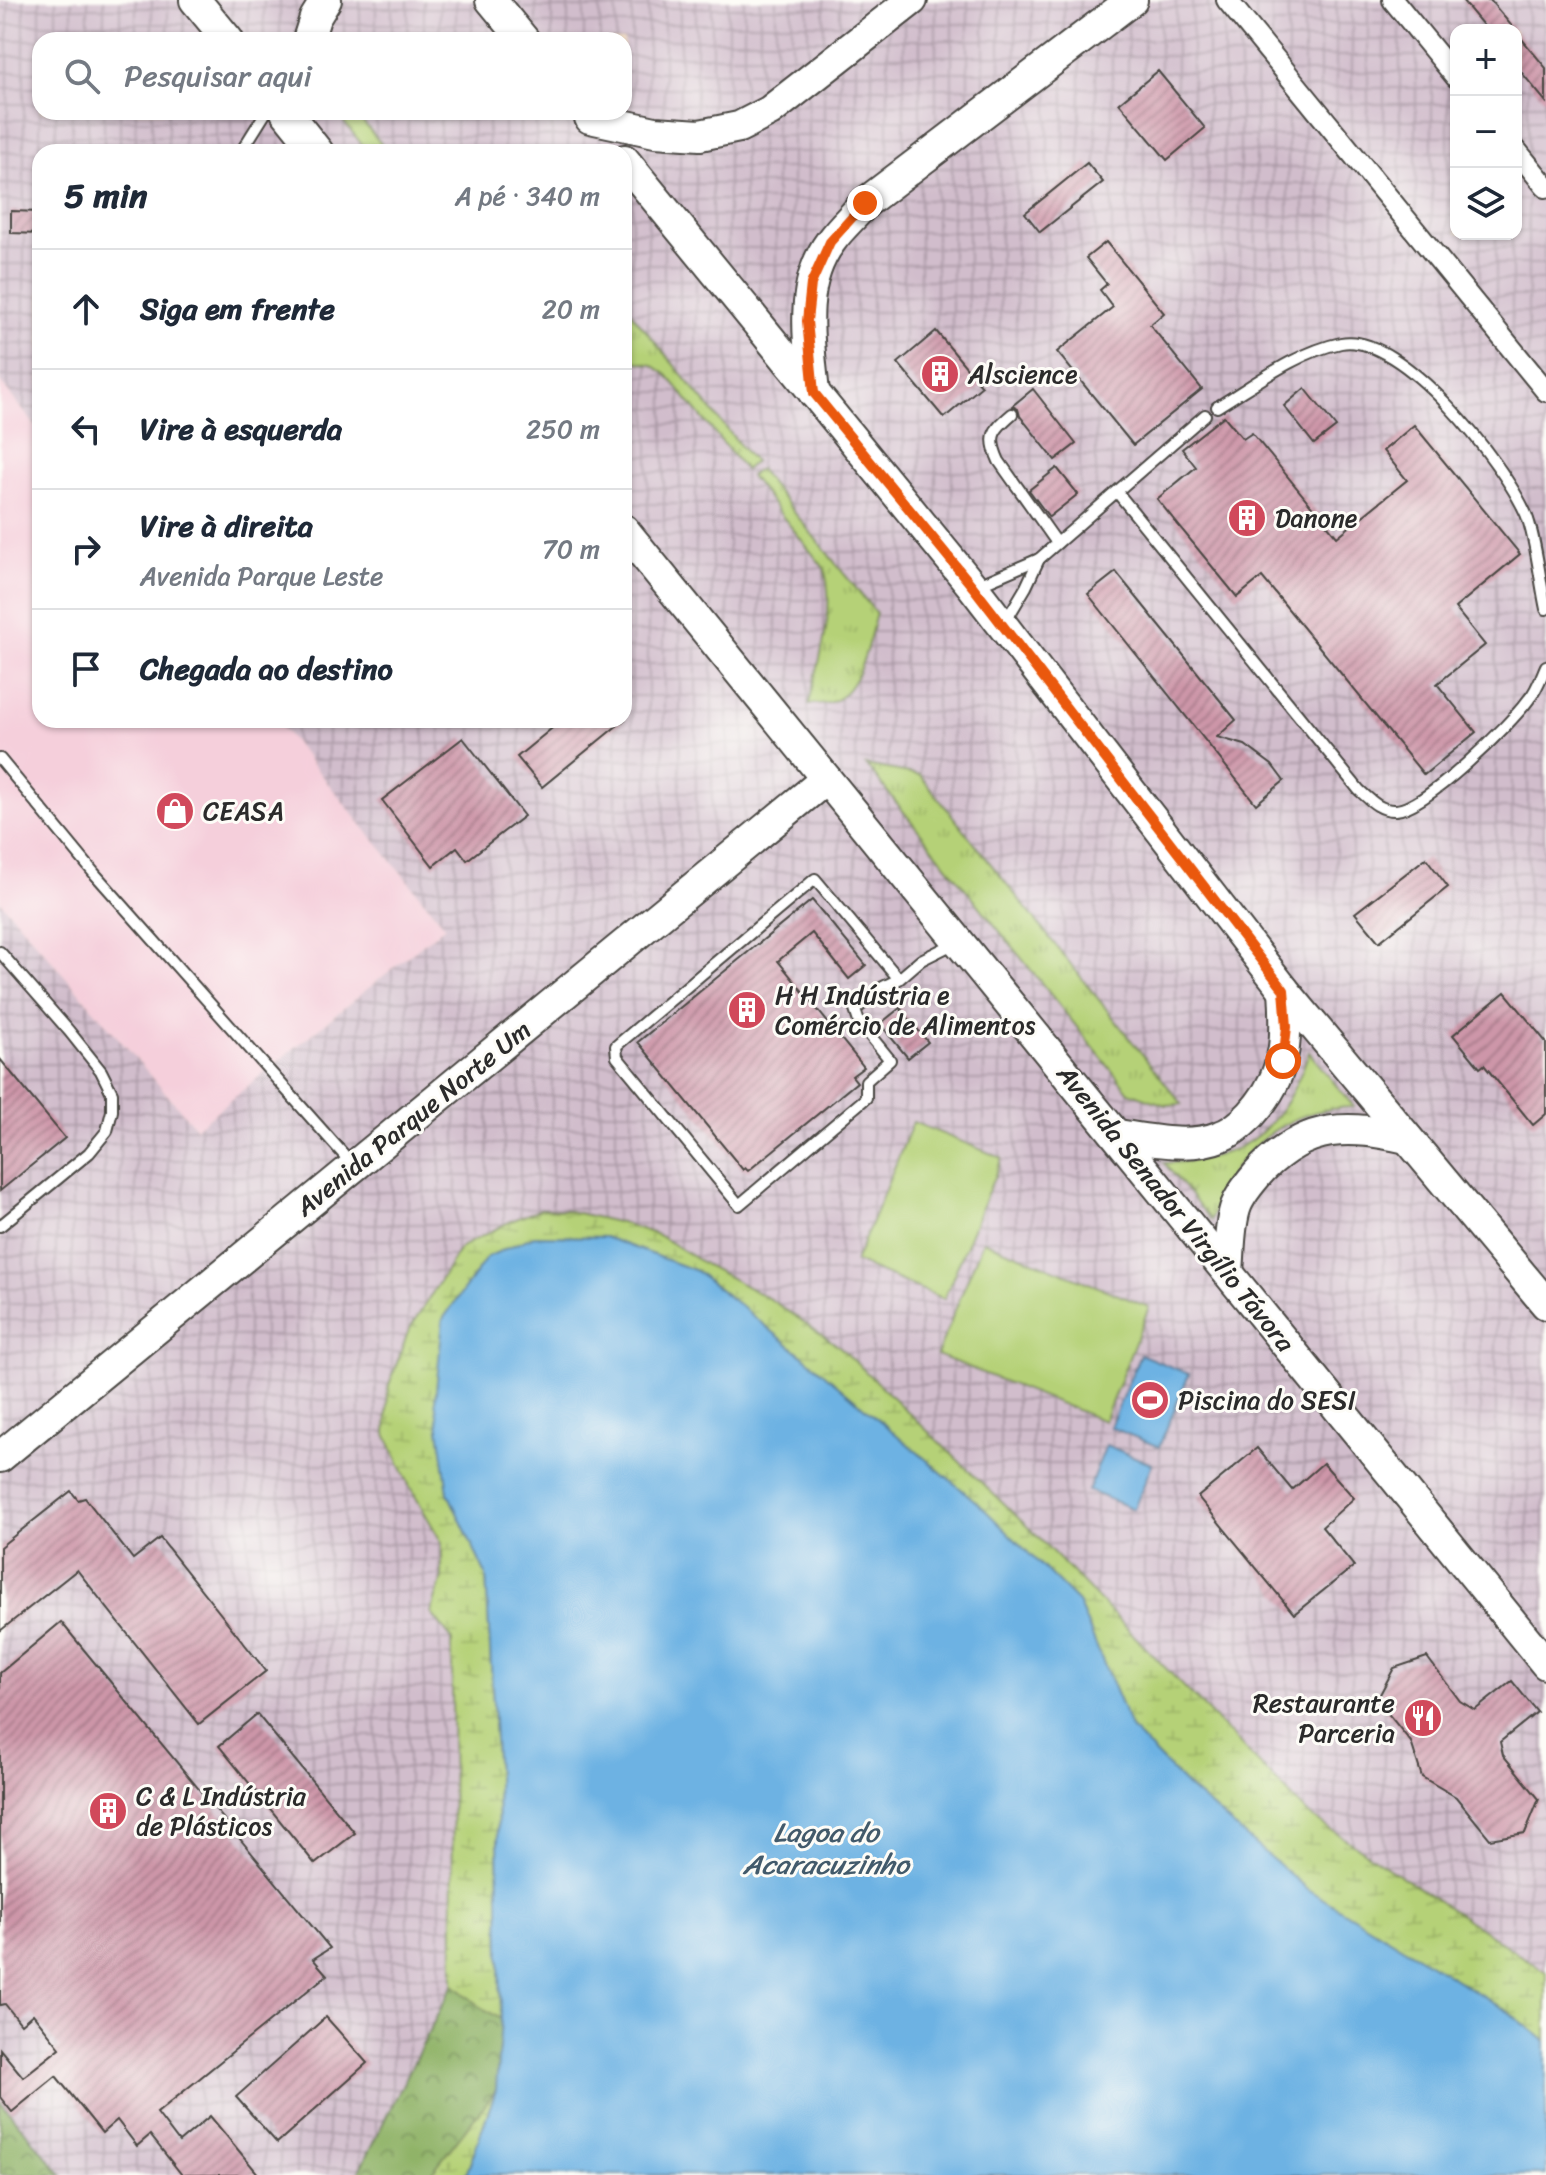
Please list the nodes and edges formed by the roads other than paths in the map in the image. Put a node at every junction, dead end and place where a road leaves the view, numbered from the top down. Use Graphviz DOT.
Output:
graph roads {
  1 [pos="195,0"];
  2 [pos="326,0"];
  3 [pos="491,0"];
  4 [pos="912,0"];
  5 [pos="1132,0"];
  6 [pos="1227,0"];
  7 [pos="1393,0"];
  8 [pos="221,32"];
  9 [pos="311,32"];
  10 [pos="517,32"];
  11 [pos="1450,70"];
  12 [pos="261,120"];
  13 [pos="292,120"];
  14 [pos="309,120"];
  15 [pos="592,120"];
  16 [pos="608,120"];
  17 [pos="246,144"];
  18 [pos="312,144"];
  19 [pos="313,144"];
  20 [pos="612,144"];
  21 [pos="1522,157"];
  22 [pos="632,170"];
  23 [pos="1546,187"];
  24 [pos="1546,391"];
  25 [pos="814,393"];
  26 [pos="1217,407"];
  27 [pos="1012,414"];
  28 [pos="1205,415"];
  29 [pos="1117,492"];
  30 [pos="632,540"];
  31 [pos="1057,543"];
  32 [pos="1039,559"];
  33 [pos="973,587"];
  34 [pos="1546,609"];
  35 [pos="1002,626"];
  36 [pos="1546,666"];
  37 [pos="0,759"];
  38 [pos="826,779"];
  39 [pos="959,942"];
  40 [pos="0,952"];
  41 [pos="899,979"];
  42 [pos="1284,990"];
  43 [pos="1118,1135"];
  44 [pos="1407,1138"];
  45 [pos="354,1166"];
  46 [pos="0,1226"];
  47 [pos="1228,1271"];
  48 [pos="1546,1304"];
  49 [pos="0,1457"];
  50 [pos="1546,1664"];
  1 -- 8 [label="main road"];
  2 -- 9 [label="main road"];
  3 -- 10 [label="main road"];
  4 -- 16 [label="main road"];
  5 -- 25 [label="main road"];
  6 -- 24 [label="street"];
  7 -- 11 [label="street"];
  12 -- 17 [label="lane"];
  13 -- 18 [label="main road"];
  14 -- 19 [label="main road"];
  15 -- 20 [label="main road"];
  21 -- 23 [label="street"];
  22 -- 25 [label="main road"];
  25 -- 33 [label="main road"];
  26 -- 34 [label="lane"];
  27 -- 31 [label="lane"];
  28 -- 29 [label="lane"];
  29 -- 31 [label="lane"];
  29 -- 36 [label="lane"];
  30 -- 38 [label="main road, Avenida Senador Virgílio Távora"];
  31 -- 32 [label="lane"];
  32 -- 33 [label="lane"];
  32 -- 35 [label="lane"];
  33 -- 35 [label="main road"];
  35 -- 42 [label="main road"];
  37 -- 45 [label="lane"];
  38 -- 39 [label="main road, Avenida Senador Virgílio Távora"];
  38 -- 45 [label="main road, Avenida Parque Norte Um"];
  39 -- 41 [label="lane"];
  39 -- 43 [label="main road, Avenida Senador Virgílio Távora"];
  40 -- 46 [label="lane"];
  41 -- 41 [label="lane"];
  42 -- 43 [label="main road"];
  42 -- 44 [label="main road"];
  43 -- 47 [label="main road, Avenida Senador Virgílio Távora"];
  44 -- 47 [label="main road"];
  44 -- 48 [label="main road"];
  45 -- 49 [label="main road, Avenida Parque Norte Um"];
  47 -- 50 [label="main road, Avenida Senador Virgílio Távora"];
}
